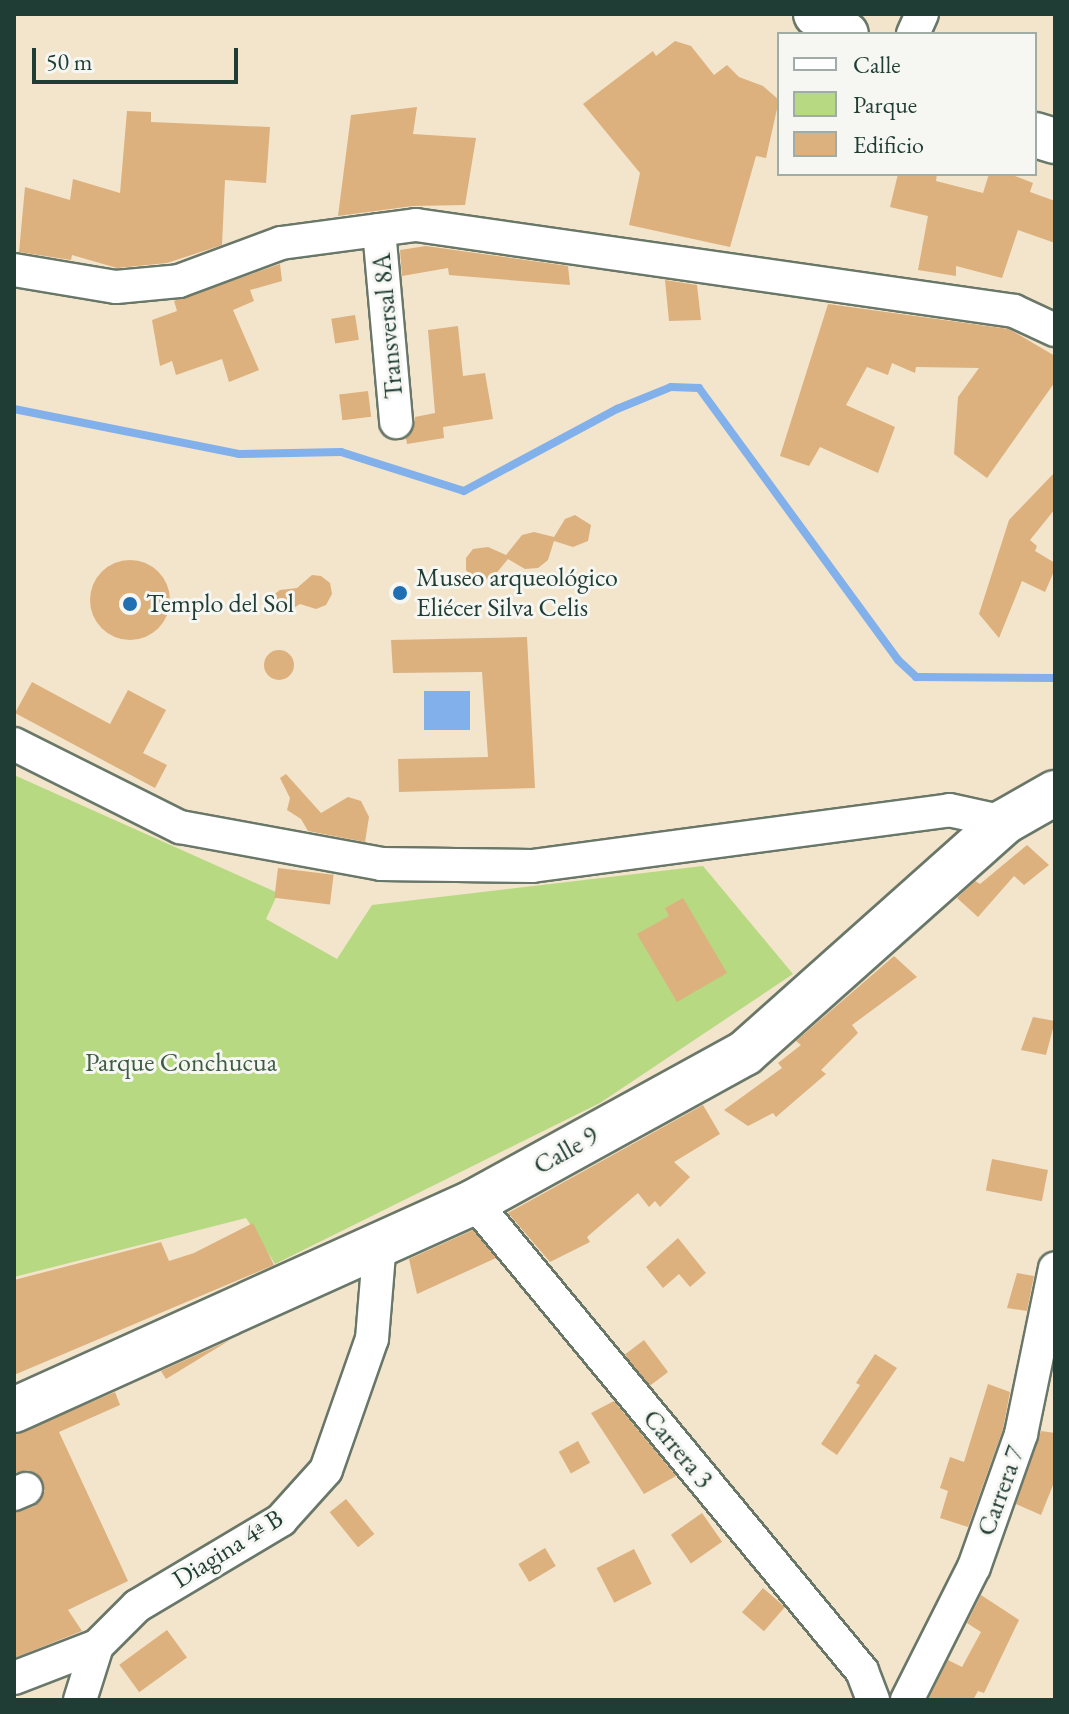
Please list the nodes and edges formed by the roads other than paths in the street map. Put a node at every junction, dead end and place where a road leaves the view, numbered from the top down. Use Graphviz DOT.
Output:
graph roads {
  1 [pos="816,14"];
  2 [pos="843,32"];
  3 [pos="379,230"];
  4 [pos="14,270"];
  5 [pos="1055,330"];
  6 [pos="396,422"];
  7 [pos="14,744"];
  8 [pos="1055,793"];
  9 [pos="1004,822"];
  10 [pos="474,1202"];
  11 [pos="380,1242"];
  12 [pos="1055,1268"];
  13 [pos="14,1410"];
  14 [pos="97,1646"];
  15 [pos="14,1678"];
  16 [pos="80,1700"];
  17 [pos="873,1700"];
  18 [pos="907,1700"];
  1 -- 2 [label="street"];
  3 -- 4 [label="street"];
  3 -- 5 [label="street"];
  3 -- 6 [label="street, Transversal 8A"];
  7 -- 9 [label="street"];
  8 -- 9 [label="street, Calle 9"];
  9 -- 10 [label="street, Calle 9"];
  10 -- 11 [label="street, Calle 9"];
  10 -- 17 [label="street, Carrera 3"];
  11 -- 13 [label="street, Calle 9"];
  11 -- 14 [label="street, Diagina 4ª B"];
  12 -- 18 [label="street, Carrera 7"];
  14 -- 15 [label="street"];
  14 -- 16 [label="street, Diagina 4ª B"];
}
